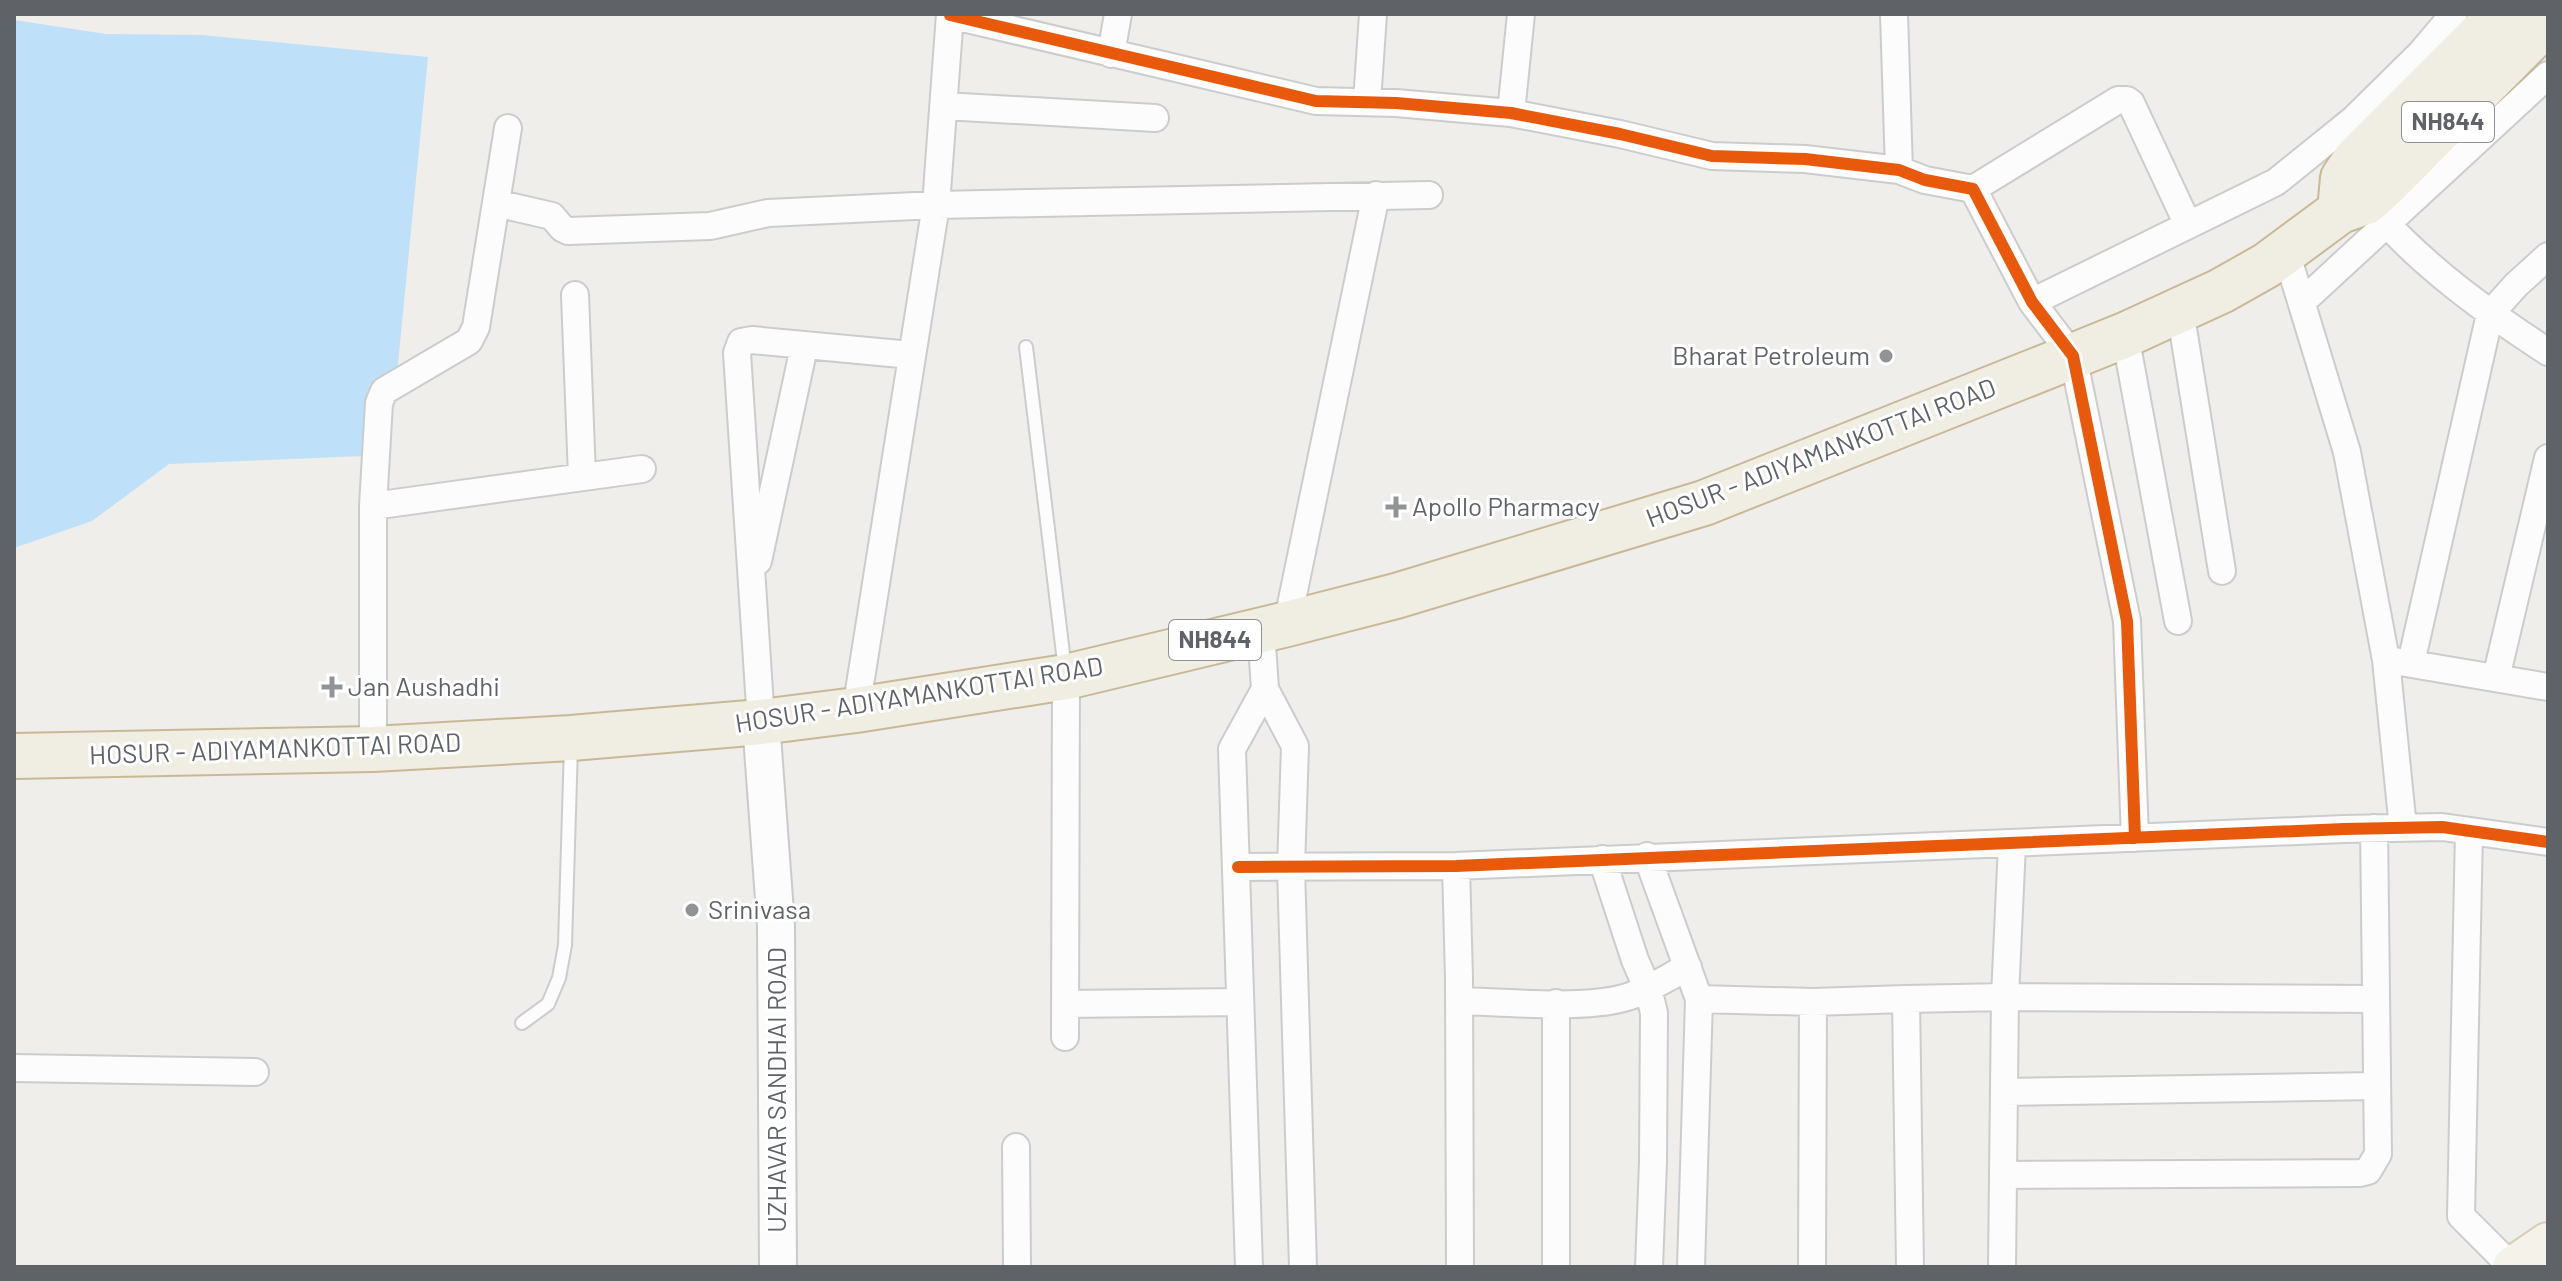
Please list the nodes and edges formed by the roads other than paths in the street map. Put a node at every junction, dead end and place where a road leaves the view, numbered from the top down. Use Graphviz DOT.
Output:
graph roads {
  1 [pos="1118,14"];
  2 [pos="1373,14"];
  3 [pos="1521,14"];
  4 [pos="1894,14"];
  5 [pos="2454,14"];
  6 [pos="2501,14"];
  7 [pos="950,15"];
  8 [pos="2548,21"];
  9 [pos="1111,54"];
  10 [pos="2548,75"];
  11 [pos="1367,102"];
  12 [pos="944,106"];
  13 [pos="1511,113"];
  14 [pos="1155,118"];
  15 [pos="508,128"];
  16 [pos="2363,130"];
  17 [pos="1899,170"];
  18 [pos="1973,189"];
  19 [pos="1376,195"];
  20 [pos="1429,195"];
  21 [pos="496,203"];
  22 [pos="936,205"];
  23 [pos="2364,213"];
  24 [pos="2188,225"];
  25 [pos="2286,252"];
  26 [pos="2548,256"];
  27 [pos="575,295"];
  28 [pos="2032,302"];
  29 [pos="2302,302"];
  30 [pos="2180,310"];
  31 [pos="2490,314"];
  32 [pos="2125,335"];
  33 [pos="804,347"];
  34 [pos="1026,347"];
  35 [pos="2548,352"];
  36 [pos="911,355"];
  37 [pos="2073,356"];
  38 [pos="2548,458"];
  39 [pos="642,469"];
  40 [pos="582,477"];
  41 [pos="373,506"];
  42 [pos="2222,571"];
  43 [pos="751,592"];
  44 [pos="2178,621"];
  45 [pos="1274,627"];
  46 [pos="2399,661"];
  47 [pos="1066,677"];
  48 [pos="2496,678"];
  49 [pos="2548,687"];
  50 [pos="1265,689"];
  51 [pos="856,710"];
  52 [pos="761,722"];
  53 [pos="571,738"];
  54 [pos="373,749"];
  55 [pos="14,756"];
  56 [pos="2374,828"];
  57 [pos="2403,828"];
  58 [pos="2469,831"];
  59 [pos="2135,838"];
  60 [pos="2548,842"];
  61 [pos="2012,844"];
  62 [pos="1647,856"];
  63 [pos="1602,859"];
  64 [pos="1456,866"];
  65 [pos="1238,867"];
  66 [pos="1291,868"];
  67 [pos="1688,967"];
  68 [pos="1648,988"];
  69 [pos="2005,997"];
  70 [pos="1699,999"];
  71 [pos="1906,999"];
  72 [pos="2376,999"];
  73 [pos="1459,1001"];
  74 [pos="1240,1002"];
  75 [pos="1813,1002"];
  76 [pos="1556,1003"];
  77 [pos="1065,1004"];
  78 [pos="522,1023"];
  79 [pos="1698,1035"];
  80 [pos="1065,1037"];
  81 [pos="1653,1037"];
  82 [pos="14,1068"];
  83 [pos="255,1072"];
  84 [pos="2376,1086"];
  85 [pos="2004,1092"];
  86 [pos="1016,1147"];
  87 [pos="2003,1175"];
  88 [pos="2548,1243"];
  89 [pos="778,1267"];
  90 [pos="1017,1267"];
  91 [pos="1249,1267"];
  92 [pos="1303,1267"];
  93 [pos="1460,1267"];
  94 [pos="1556,1267"];
  95 [pos="1649,1267"];
  96 [pos="1691,1267"];
  97 [pos="1812,1267"];
  98 [pos="1910,1267"];
  99 [pos="2002,1267"];
  100 [pos="2512,1267"];
  1 -- 9 [label="street"];
  2 -- 11 [label="street"];
  3 -- 13 [label="street"];
  4 -- 17 [label="street"];
  5 -- 16 [label="street"];
  6 -- 16 [label="highway, NH844"];
  7 -- 9 [label="street"];
  7 -- 12 [label="street"];
  8 -- 23 [label="highway, NH844"];
  9 -- 11 [label="street"];
  10 -- 23 [label="street"];
  11 -- 13 [label="street"];
  12 -- 14 [label="street"];
  12 -- 22 [label="street"];
  13 -- 17 [label="street"];
  15 -- 21 [label="street"];
  16 -- 23 [label="highway, NH844"];
  16 -- 24 [label="street"];
  17 -- 18 [label="street"];
  18 -- 24 [label="street"];
  18 -- 28 [label="street"];
  19 -- 20 [label="street"];
  19 -- 22 [label="street"];
  19 -- 45 [label="street"];
  21 -- 22 [label="street"];
  21 -- 41 [label="street"];
  22 -- 36 [label="street"];
  23 -- 25 [label="highway, HOSUR - ADIYAMANKOTTAI ROAD / NH844"];
  23 -- 29 [label="street"];
  23 -- 31 [label="street"];
  24 -- 28 [label="street"];
  25 -- 29 [label="street"];
  25 -- 30 [label="highway, HOSUR - ADIYAMANKOTTAI ROAD / NH844"];
  26 -- 31 [label="street"];
  27 -- 40 [label="street"];
  28 -- 37 [label="street"];
  29 -- 46 [label="street"];
  30 -- 32 [label="highway, HOSUR - ADIYAMANKOTTAI ROAD / NH844"];
  30 -- 42 [label="street"];
  31 -- 35 [label="street"];
  31 -- 46 [label="street"];
  32 -- 37 [label="highway, HOSUR - ADIYAMANKOTTAI ROAD / NH844"];
  32 -- 44 [label="street"];
  33 -- 36 [label="street"];
  33 -- 43 [label="street"];
  33 -- 43 [label="street"];
  34 -- 47 [label="lane"];
  36 -- 51 [label="street"];
  37 -- 45 [label="highway, HOSUR - ADIYAMANKOTTAI ROAD / NH844"];
  37 -- 59 [label="street"];
  38 -- 48 [label="street"];
  39 -- 40 [label="street"];
  40 -- 41 [label="street"];
  41 -- 54 [label="street"];
  43 -- 52 [label="street"];
  45 -- 47 [label="highway, HOSUR - ADIYAMANKOTTAI ROAD / NH844"];
  45 -- 50 [label="street"];
  46 -- 48 [label="street"];
  46 -- 57 [label="street"];
  47 -- 51 [label="highway, HOSUR - ADIYAMANKOTTAI ROAD / NH844"];
  47 -- 77 [label="street"];
  48 -- 49 [label="street"];
  50 -- 65 [label="street"];
  50 -- 66 [label="street"];
  51 -- 52 [label="highway, HOSUR - ADIYAMANKOTTAI ROAD / NH844"];
  52 -- 53 [label="highway, HOSUR - ADIYAMANKOTTAI ROAD / NH844"];
  52 -- 89 [label="main road, UZHAVAR SANDHAI ROAD"];
  53 -- 54 [label="highway, HOSUR - ADIYAMANKOTTAI ROAD / NH844"];
  53 -- 78 [label="lane"];
  54 -- 55 [label="highway, HOSUR - ADIYAMANKOTTAI ROAD / NH844"];
  56 -- 57 [label="street"];
  56 -- 59 [label="street"];
  56 -- 72 [label="street"];
  57 -- 58 [label="street"];
  58 -- 60 [label="street"];
  58 -- 100 [label="street"];
  59 -- 61 [label="street"];
  61 -- 62 [label="street"];
  61 -- 69 [label="street"];
  62 -- 63 [label="street"];
  62 -- 67 [label="street"];
  63 -- 64 [label="street"];
  63 -- 68 [label="street"];
  64 -- 66 [label="street"];
  64 -- 73 [label="street"];
  65 -- 66 [label="street"];
  65 -- 74 [label="street"];
  66 -- 92 [label="street"];
  67 -- 68 [label="street"];
  67 -- 70 [label="street"];
  68 -- 76 [label="street"];
  68 -- 81 [label="street"];
  69 -- 71 [label="street"];
  69 -- 72 [label="street"];
  69 -- 85 [label="street"];
  70 -- 75 [label="street"];
  70 -- 79 [label="street"];
  71 -- 75 [label="street"];
  71 -- 98 [label="street"];
  72 -- 84 [label="street"];
  73 -- 76 [label="street"];
  73 -- 93 [label="street"];
  74 -- 77 [label="street"];
  74 -- 91 [label="street"];
  75 -- 97 [label="street"];
  76 -- 94 [label="street"];
  77 -- 80 [label="street"];
  79 -- 81 [label="street"];
  79 -- 96 [label="street"];
  81 -- 95 [label="street"];
  82 -- 83 [label="street"];
  84 -- 85 [label="street"];
  84 -- 87 [label="street"];
  85 -- 87 [label="street"];
  86 -- 90 [label="street"];
  87 -- 99 [label="street"];
  88 -- 100 [label="main road"];
}
